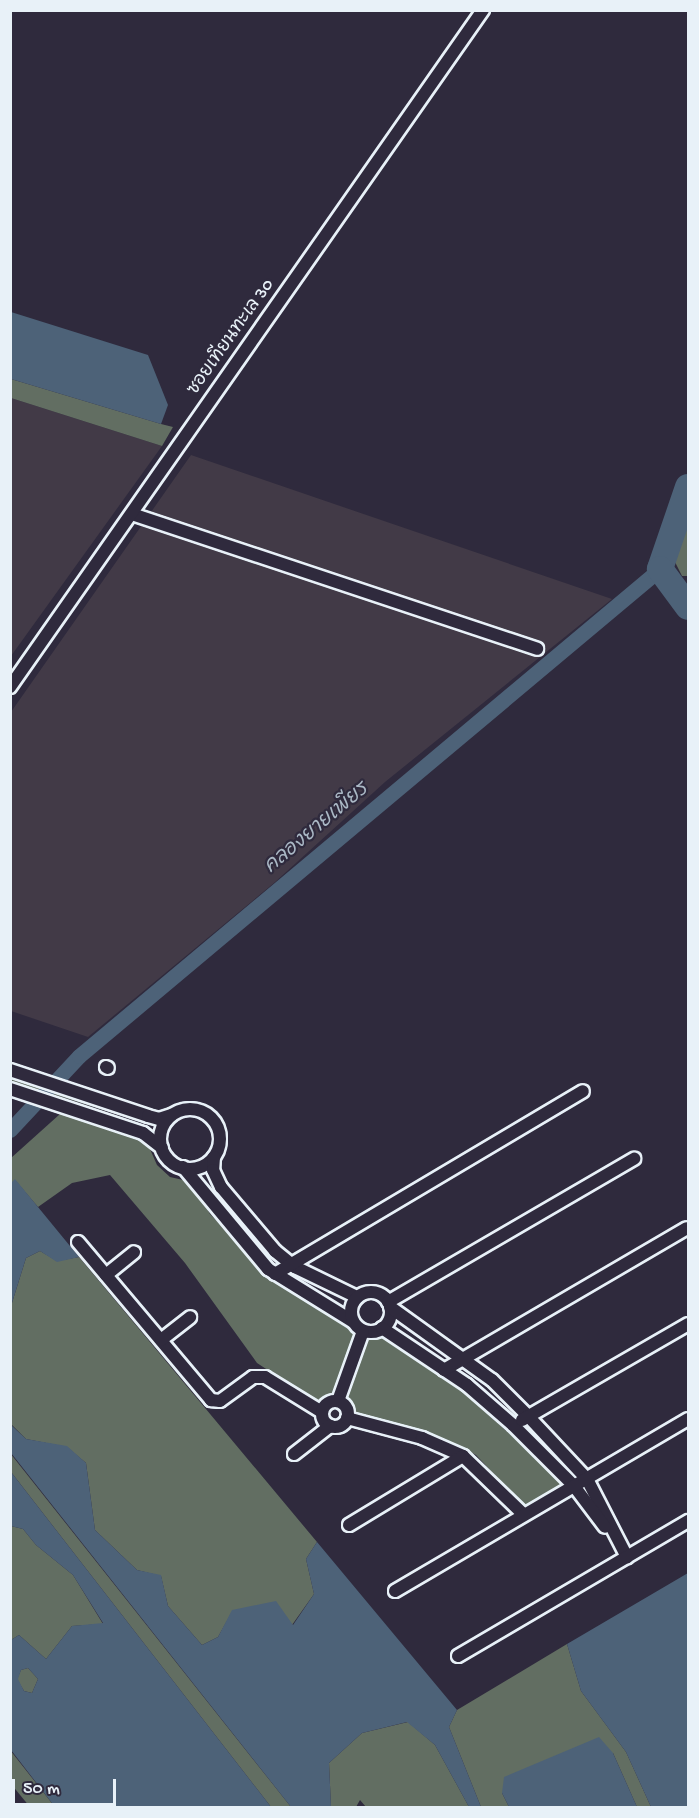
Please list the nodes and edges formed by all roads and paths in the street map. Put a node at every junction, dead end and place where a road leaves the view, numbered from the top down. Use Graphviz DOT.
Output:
graph roads {
  1 [pos="483,10"];
  2 [pos="132,514"];
  3 [pos="537,649"];
  4 [pos="10,687"];
  5 [pos="10,1070"];
  6 [pos="10,1089"];
  7 [pos="583,1091"];
  8 [pos="171,1115"];
  9 [pos="162,1148"];
  10 [pos="214,1156"];
  11 [pos="634,1159"];
  12 [pos="183,1167"];
  13 [pos="687,1228"];
  14 [pos="78,1242"];
  15 [pos="134,1252"];
  16 [pos="290,1263"];
  17 [pos="275,1274"];
  18 [pos="106,1275"];
  19 [pos="357,1297"];
  20 [pos="389,1305"];
  21 [pos="190,1317"];
  22 [pos="352,1321"];
  23 [pos="688,1324"];
  24 [pos="382,1328"];
  25 [pos="363,1331"];
  26 [pos="161,1340"];
  27 [pos="463,1359"];
  28 [pos="444,1370"];
  29 [pos="338,1401"];
  30 [pos="322,1412"];
  31 [pos="528,1416"];
  32 [pos="347,1418"];
  33 [pos="688,1419"];
  34 [pos="513,1425"];
  35 [pos="330,1426"];
  36 [pos="294,1454"];
  37 [pos="463,1456"];
  38 [pos="587,1479"];
  39 [pos="574,1486"];
  40 [pos="523,1514"];
  41 [pos="688,1521"];
  42 [pos="349,1525"];
  43 [pos="627,1557"];
  44 [pos="395,1591"];
  45 [pos="458,1656"];
  1 -- 2 [label="street, ซอยเทียนทะเล 30"];
  2 -- 3 [label="street"];
  2 -- 4 [label="street, ซอยเทียนทะเล 30"];
  5 -- 8 [label="street"];
  6 -- 9 [label="street"];
  7 -- 16 [label="street"];
  8 -- 9 [label="street"];
  8 -- 10 [label="street"];
  9 -- 12 [label="street"];
  10 -- 12 [label="street"];
  10 -- 16 [label="street"];
  11 -- 20 [label="street"];
  12 -- 17 [label="street"];
  13 -- 27 [label="street"];
  14 -- 18 [label="street"];
  15 -- 18 [label="street"];
  16 -- 17 [label="street"];
  16 -- 19 [label="street"];
  17 -- 22 [label="street"];
  18 -- 26 [label="street"];
  19 -- 20 [label="street"];
  19 -- 22 [label="street"];
  20 -- 24 [label="street"];
  20 -- 27 [label="street"];
  21 -- 26 [label="street"];
  22 -- 25 [label="street"];
  23 -- 31 [label="street"];
  24 -- 25 [label="street"];
  24 -- 28 [label="street"];
  25 -- 29 [label="street"];
  26 -- 30 [label="street"];
  27 -- 28 [label="street"];
  27 -- 31 [label="street"];
  28 -- 34 [label="street"];
  29 -- 30 [label="street"];
  29 -- 32 [label="street"];
  30 -- 35 [label="street"];
  31 -- 34 [label="street"];
  31 -- 38 [label="street"];
  32 -- 35 [label="street"];
  32 -- 37 [label="street"];
  33 -- 38 [label="street"];
  34 -- 39 [label="street"];
  35 -- 36 [label="street"];
  37 -- 40 [label="street"];
  37 -- 42 [label="street"];
  38 -- 39 [label="street"];
  38 -- 43 [label="street"];
  39 -- 40 [label="street"];
  39 -- 43 [label="street"];
  40 -- 44 [label="street"];
  41 -- 43 [label="street"];
  43 -- 45 [label="street"];
}
